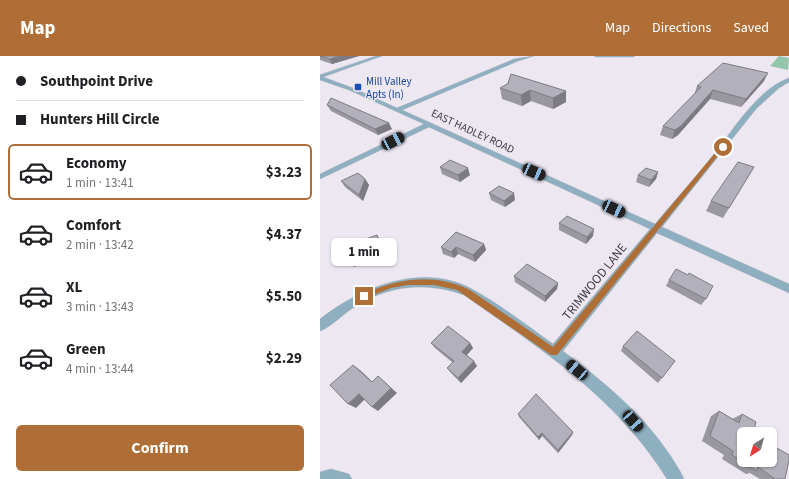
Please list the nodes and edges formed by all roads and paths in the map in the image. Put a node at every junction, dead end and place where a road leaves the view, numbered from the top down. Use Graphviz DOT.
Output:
graph roads {
  1 [pos="380,56"];
  2 [pos="532,56"];
  3 [pos="596,56"];
  4 [pos="633,56"];
  5 [pos="320,78"];
  6 [pos="789,80"];
  7 [pos="398,110"];
  8 [pos="429,124"];
  9 [pos="320,177"];
  10 [pos="655,228"];
  11 [pos="789,288"];
  12 [pos="320,326"];
  13 [pos="554,352"];
  14 [pos="323,479"];
  15 [pos="344,479"];
  16 [pos="676,479"];
  1 -- 5 [label="street"];
  2 -- 7 [label="street"];
  3 -- 4 [label="street"];
  5 -- 7 [label="street, EAST HADLEY ROAD"];
  6 -- 10 [label="street, TRIMWOOD LANE"];
  7 -- 8 [label="street, EAST HADLEY ROAD"];
  8 -- 9 [label="street"];
  8 -- 10 [label="street, EAST HADLEY ROAD"];
  10 -- 11 [label="street, EAST HADLEY ROAD"];
  10 -- 13 [label="street, TRIMWOOD LANE"];
  12 -- 13 [label="street"];
  13 -- 16 [label="street"];
  14 -- 15 [label="street"];
}
